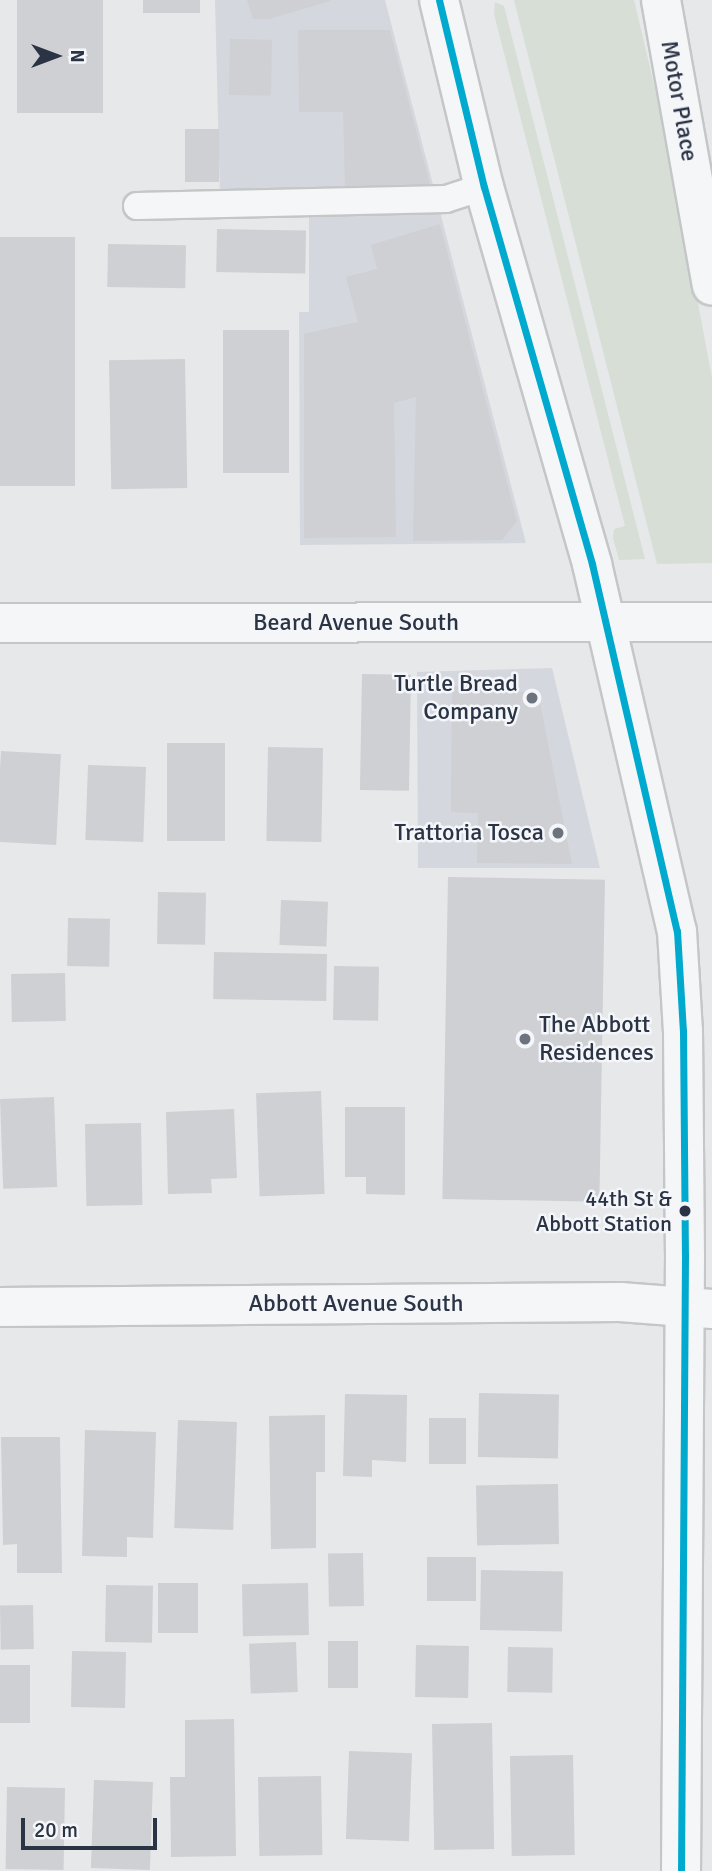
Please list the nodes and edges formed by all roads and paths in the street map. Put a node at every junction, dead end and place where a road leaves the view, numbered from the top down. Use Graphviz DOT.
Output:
graph roads {
  1 [pos="439,0"];
  2 [pos="661,0"];
  3 [pos="484,187"];
  4 [pos="137,206"];
  5 [pos="712,285"];
  6 [pos="605,622"];
  7 [pos="712,622"];
  8 [pos="0,623"];
  9 [pos="0,1307"];
  10 [pos="698,1308"];
  11 [pos="681,1871"];
  1 -- 3 [label="street"];
  2 -- 5 [label="street, Motor Place"];
  3 -- 4 [label="lane"];
  3 -- 6 [label="street"];
  6 -- 7 [label="street, Beard Avenue South"];
  6 -- 8 [label="street, Beard Avenue South"];
  6 -- 10 [label="street"];
  9 -- 10 [label="street, Abbott Avenue South"];
  10 -- 11 [label="street"];
}
